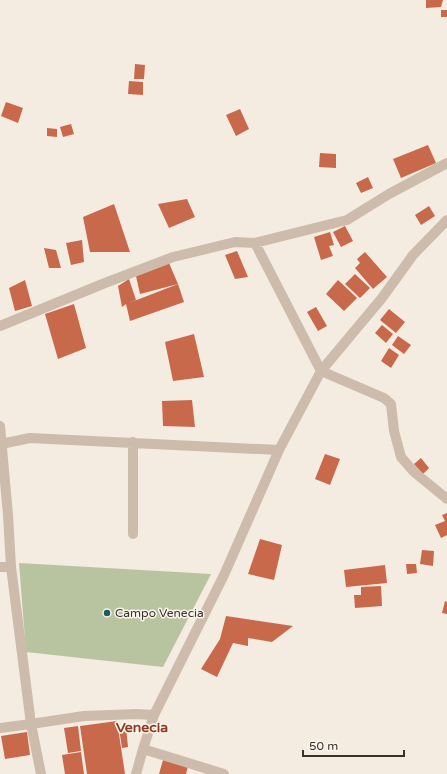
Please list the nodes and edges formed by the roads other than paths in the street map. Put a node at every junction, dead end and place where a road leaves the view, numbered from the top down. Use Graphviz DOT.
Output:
graph roads {
  1 [pos="447,163"];
  2 [pos="447,220"];
  3 [pos="255,243"];
  4 [pos="0,326"];
  5 [pos="321,371"];
  6 [pos="0,426"];
  7 [pos="133,442"];
  8 [pos="2,444"];
  9 [pos="278,450"];
  10 [pos="447,499"];
  11 [pos="133,534"];
  12 [pos="0,567"];
  13 [pos="11,567"];
  14 [pos="154,715"];
  15 [pos="31,724"];
  16 [pos="0,728"];
  17 [pos="143,749"];
  18 [pos="41,774"];
  19 [pos="136,774"];
  20 [pos="224,774"];
  1 -- 3 [label="street"];
  2 -- 5 [label="street"];
  3 -- 4 [label="street"];
  3 -- 5 [label="street"];
  5 -- 9 [label="street"];
  5 -- 10 [label="street"];
  6 -- 8 [label="street"];
  7 -- 8 [label="street"];
  7 -- 9 [label="street"];
  7 -- 11 [label="street"];
  8 -- 13 [label="street"];
  9 -- 14 [label="street"];
  12 -- 13 [label="street"];
  13 -- 15 [label="street"];
  14 -- 15 [label="street"];
  14 -- 17 [label="street"];
  15 -- 16 [label="street"];
  15 -- 18 [label="street"];
  17 -- 19 [label="street"];
  17 -- 20 [label="street"];
}
